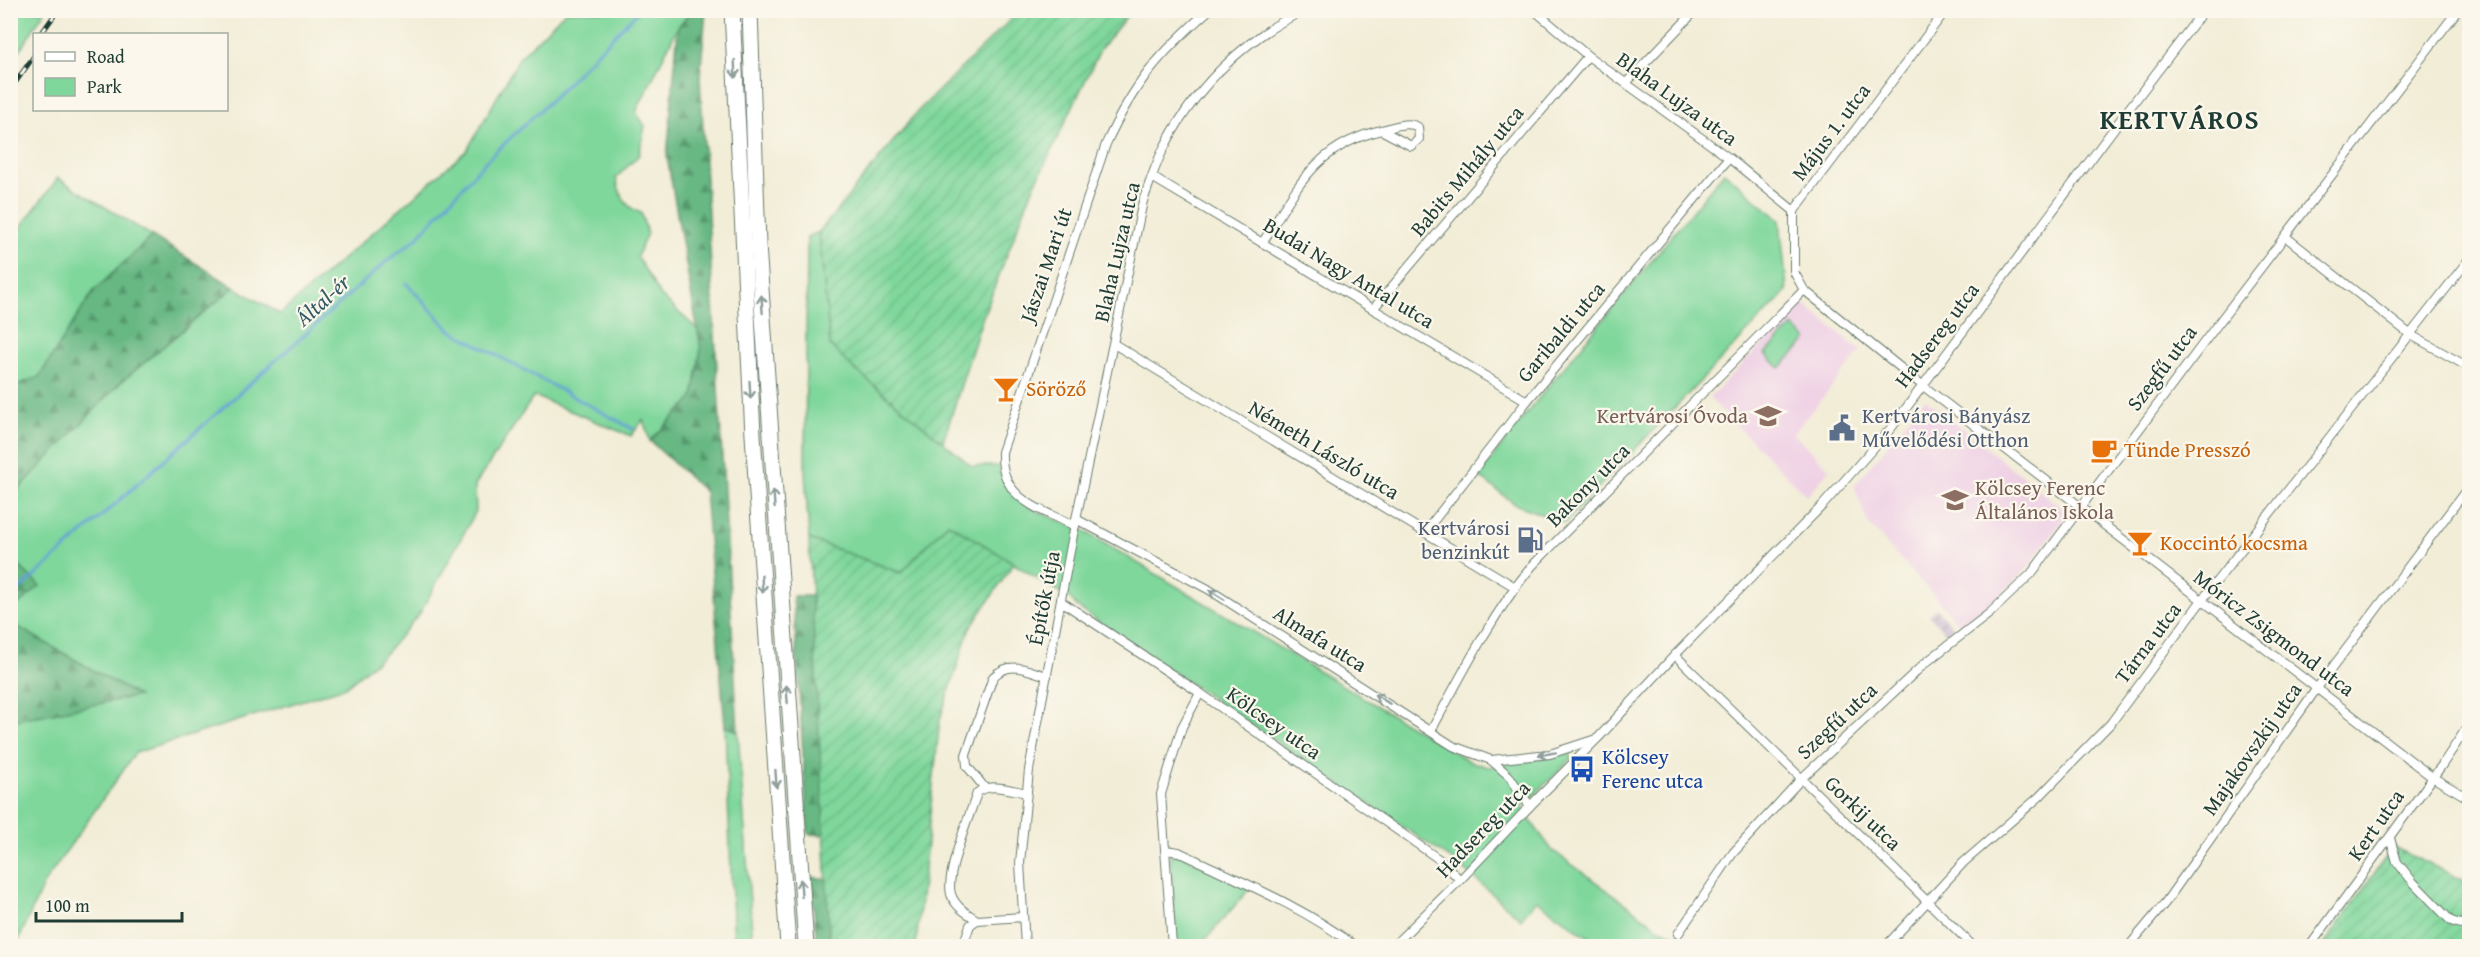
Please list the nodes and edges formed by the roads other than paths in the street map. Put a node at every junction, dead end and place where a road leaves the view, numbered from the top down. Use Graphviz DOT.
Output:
graph roads {
  1 [pos="732,10"];
  2 [pos="750,10"];
  3 [pos="1209,10"];
  4 [pos="1305,10"];
  5 [pos="1524,10"];
  6 [pos="1696,10"];
  7 [pos="1946,10"];
  8 [pos="2204,10"];
  9 [pos="2458,10"];
  10 [pos="1537,13"];
  11 [pos="1588,56"];
  12 [pos="1626,83"];
  13 [pos="1381,130"];
  14 [pos="1729,158"];
  15 [pos="1152,177"];
  16 [pos="1794,210"];
  17 [pos="2286,237"];
  18 [pos="1263,242"];
  19 [pos="2469,258"];
  20 [pos="1804,290"];
  21 [pos="1373,309"];
  22 [pos="2411,335"];
  23 [pos="1114,344"];
  24 [pos="2469,368"];
  25 [pos="1922,385"];
  26 [pos="1527,401"];
  27 [pos="2469,485"];
  28 [pos="2081,507"];
  29 [pos="1076,523"];
  30 [pos="1425,532"];
  31 [pos="1515,587"];
  32 [pos="2202,600"];
  33 [pos="1062,602"];
  34 [pos="1675,656"];
  35 [pos="1047,676"];
  36 [pos="2317,688"];
  37 [pos="1200,693"];
  38 [pos="2469,723"];
  39 [pos="1431,731"];
  40 [pos="1599,737"];
  41 [pos="1491,760"];
  42 [pos="2432,777"];
  43 [pos="1802,778"];
  44 [pos="984,787"];
  45 [pos="1027,792"];
  46 [pos="2469,799"];
  47 [pos="1530,806"];
  48 [pos="2390,837"];
  49 [pos="1165,849"];
  50 [pos="1460,880"];
  51 [pos="1928,901"];
  52 [pos="1023,917"];
  53 [pos="977,920"];
  54 [pos="2469,927"];
  55 [pos="1677,934"];
  56 [pos="788,946"];
  57 [pos="806,946"];
  58 [pos="963,946"];
  59 [pos="1025,946"];
  60 [pos="1172,946"];
  61 [pos="1355,946"];
  62 [pos="1393,946"];
  63 [pos="1886,946"];
  64 [pos="1974,946"];
  65 [pos="2129,946"];
  66 [pos="2310,946"];
  1 -- 56 [label="highway, one-way"];
  57 -- 2 [label="highway, one-way"];
  3 -- 29 [label="street, Jászai Mari út"];
  4 -- 15 [label="street, Blaha Lujza utca"];
  5 -- 10 [label="street, Blaha Lujza utca"];
  6 -- 12 [label="street"];
  7 -- 16 [label="street, Május 1. utca"];
  8 -- 25 [label="street, Hadsereg utca"];
  9 -- 17 [label="street, Szegfű utca"];
  10 -- 11 [label="street, Blaha Lujza utca"];
  11 -- 12 [label="street, Blaha Lujza utca"];
  11 -- 21 [label="street, Babits Mihály utca"];
  12 -- 14 [label="street, Blaha Lujza utca"];
  13 -- 18 [label="street"];
  14 -- 16 [label="street, Blaha Lujza utca"];
  14 -- 26 [label="street, Garibaldi utca"];
  15 -- 18 [label="street, Budai Nagy Antal utca"];
  15 -- 23 [label="street, Blaha Lujza utca"];
  16 -- 20 [label="street, Május 1. utca"];
  17 -- 22 [label="street"];
  17 -- 28 [label="street, Szegfű utca"];
  18 -- 21 [label="street, Budai Nagy Antal utca"];
  19 -- 22 [label="street, Tárna utca"];
  20 -- 25 [label="street, Móricz Zsigmond utca"];
  20 -- 31 [label="street, Bakony utca"];
  21 -- 26 [label="street, Budai Nagy Antal utca"];
  22 -- 24 [label="street"];
  22 -- 32 [label="street, Tárna utca"];
  23 -- 29 [label="street, Blaha Lujza utca"];
  23 -- 30 [label="street, Németh László utca"];
  25 -- 28 [label="street, Móricz Zsigmond utca"];
  25 -- 34 [label="street, Hadsereg utca"];
  26 -- 30 [label="street, Garibaldi utca"];
  27 -- 36 [label="street, Majakovszkij utca"];
  28 -- 32 [label="street, Móricz Zsigmond utca"];
  28 -- 43 [label="street, Szegfű utca"];
  29 -- 33 [label="street, Építők útja"];
  39 -- 29 [label="street, Almafa utca, one-way"];
  30 -- 31 [label="street, Németh László utca"];
  31 -- 39 [label="street, Bakony utca"];
  32 -- 36 [label="street, Móricz Zsigmond utca"];
  32 -- 51 [label="street, Tárna utca"];
  33 -- 35 [label="street, Építők útja"];
  33 -- 37 [label="street, Kölcsey utca"];
  34 -- 40 [label="street, Hadsereg utca"];
  34 -- 43 [label="street, Gorkij utca"];
  35 -- 44 [label="street, Építők útja"];
  35 -- 45 [label="street, Építők útja"];
  36 -- 42 [label="street, Móricz Zsigmond utca"];
  36 -- 65 [label="street, Majakovszkij utca"];
  37 -- 49 [label="street"];
  37 -- 50 [label="street, Kölcsey utca"];
  38 -- 42 [label="street, Kert utca"];
  39 -- 41 [label="street, Almafa utca"];
  40 -- 41 [label="street, Hadsereg utca, one-way"];
  40 -- 47 [label="street, Hadsereg utca"];
  41 -- 47 [label="street, Almafa utca"];
  42 -- 46 [label="street, Móricz Zsigmond utca"];
  42 -- 48 [label="street, Kert utca"];
  43 -- 51 [label="street, Gorkij utca"];
  43 -- 55 [label="street, Szegfű utca"];
  44 -- 45 [label="street"];
  44 -- 53 [label="street"];
  45 -- 52 [label="street, Építők útja"];
  47 -- 50 [label="street, Hadsereg utca"];
  48 -- 54 [label="street"];
  48 -- 66 [label="street, Kert utca"];
  49 -- 60 [label="street"];
  49 -- 61 [label="street"];
  50 -- 62 [label="street, Hadsereg utca"];
  51 -- 63 [label="street, Tárna utca"];
  51 -- 64 [label="street, Gorkij utca"];
  52 -- 53 [label="street"];
  52 -- 59 [label="street, Építők útja"];
  53 -- 58 [label="street"];
}
